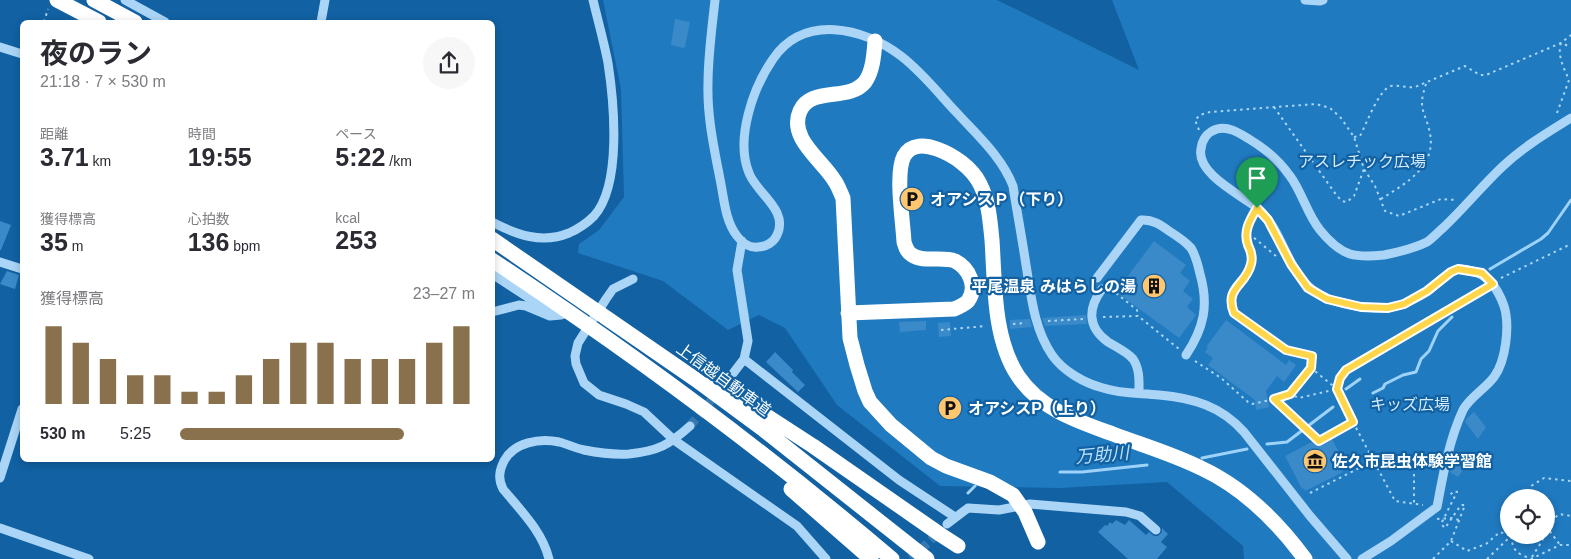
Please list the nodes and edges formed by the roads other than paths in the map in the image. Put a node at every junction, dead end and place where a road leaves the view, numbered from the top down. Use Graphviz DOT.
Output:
graph roads {
  1 [pos="94,0"];
  2 [pos="124,0"];
  3 [pos="325,0"];
  4 [pos="593,0"];
  5 [pos="715,0"];
  6 [pos="1304,0"];
  7 [pos="1323,0"];
  8 [pos="53,4"];
  9 [pos="94,20"];
  10 [pos="131,20"];
  11 [pos="161,20"];
  12 [pos="320,20"];
  13 [pos="876,41"];
  14 [pos="0,47"];
  15 [pos="20,53"];
  16 [pos="1571,118"];
  17 [pos="495,223"];
  18 [pos="495,241"];
  19 [pos="742,241"];
  20 [pos="0,262"];
  21 [pos="495,262"];
  22 [pos="20,268"];
  23 [pos="495,276"];
  24 [pos="1097,278"];
  25 [pos="633,279"];
  26 [pos="1102,288"];
  27 [pos="606,299"];
  28 [pos="495,311"];
  29 [pos="848,313"];
  30 [pos="605,315"];
  31 [pos="556,316"];
  32 [pos="1186,355"];
  33 [pos="744,359"];
  34 [pos="731,376"];
  35 [pos="683,393"];
  36 [pos="1139,393"];
  37 [pos="20,415"];
  38 [pos="690,426"];
  39 [pos="674,440"];
  40 [pos="0,478"];
  41 [pos="955,517"];
  42 [pos="947,524"];
  43 [pos="0,528"];
  44 [pos="1156,530"];
  45 [pos="1038,542"];
  46 [pos="958,546"];
  47 [pos="89,559"];
  48 [pos="549,559"];
  49 [pos="826,559"];
  50 [pos="871,559"];
  51 [pos="892,559"];
  52 [pos="927,559"];
  53 [pos="1305,559"];
  54 [pos="1347,559"];
  55 [pos="1362,559"];
  1 -- 10 [label="highway"];
  2 -- 11 [label="street"];
  3 -- 12 [label="street"];
  4 -- 17 [label="street"];
  5 -- 19 [label="street"];
  6 -- 7 [label="street"];
  8 -- 9 [label="highway"];
  13 -- 19 [label="street"];
  13 -- 29 [label="highway"];
  13 -- 36 [label="street"];
  14 -- 15 [label="street"];
  16 -- 55 [label="street"];
  18 -- 30 [label="highway, 上信越自動車道"];
  19 -- 33 [label="street"];
  20 -- 22 [label="street"];
  21 -- 35 [label="highway"];
  23 -- 31 [label="street"];
  24 -- 32 [label="street"];
  25 -- 27 [label="street"];
  26 -- 36 [label="street"];
  27 -- 31 [label="street"];
  27 -- 39 [label="street"];
  28 -- 31 [label="street"];
  29 -- 45 [label="highway"];
  29 -- 53 [label="highway"];
  30 -- 46 [label="highway"];
  30 -- 52 [label="highway, 上信越自動車道"];
  33 -- 34 [label="street"];
  33 -- 41 [label="street"];
  35 -- 50 [label="highway"];
  35 -- 51 [label="highway"];
  36 -- 54 [label="street"];
  37 -- 40 [label="street"];
  38 -- 39 [label="street"];
  39 -- 48 [label="street"];
  39 -- 49 [label="street"];
  41 -- 42 [label="street"];
  41 -- 44 [label="street"];
  43 -- 47 [label="street"];
}
